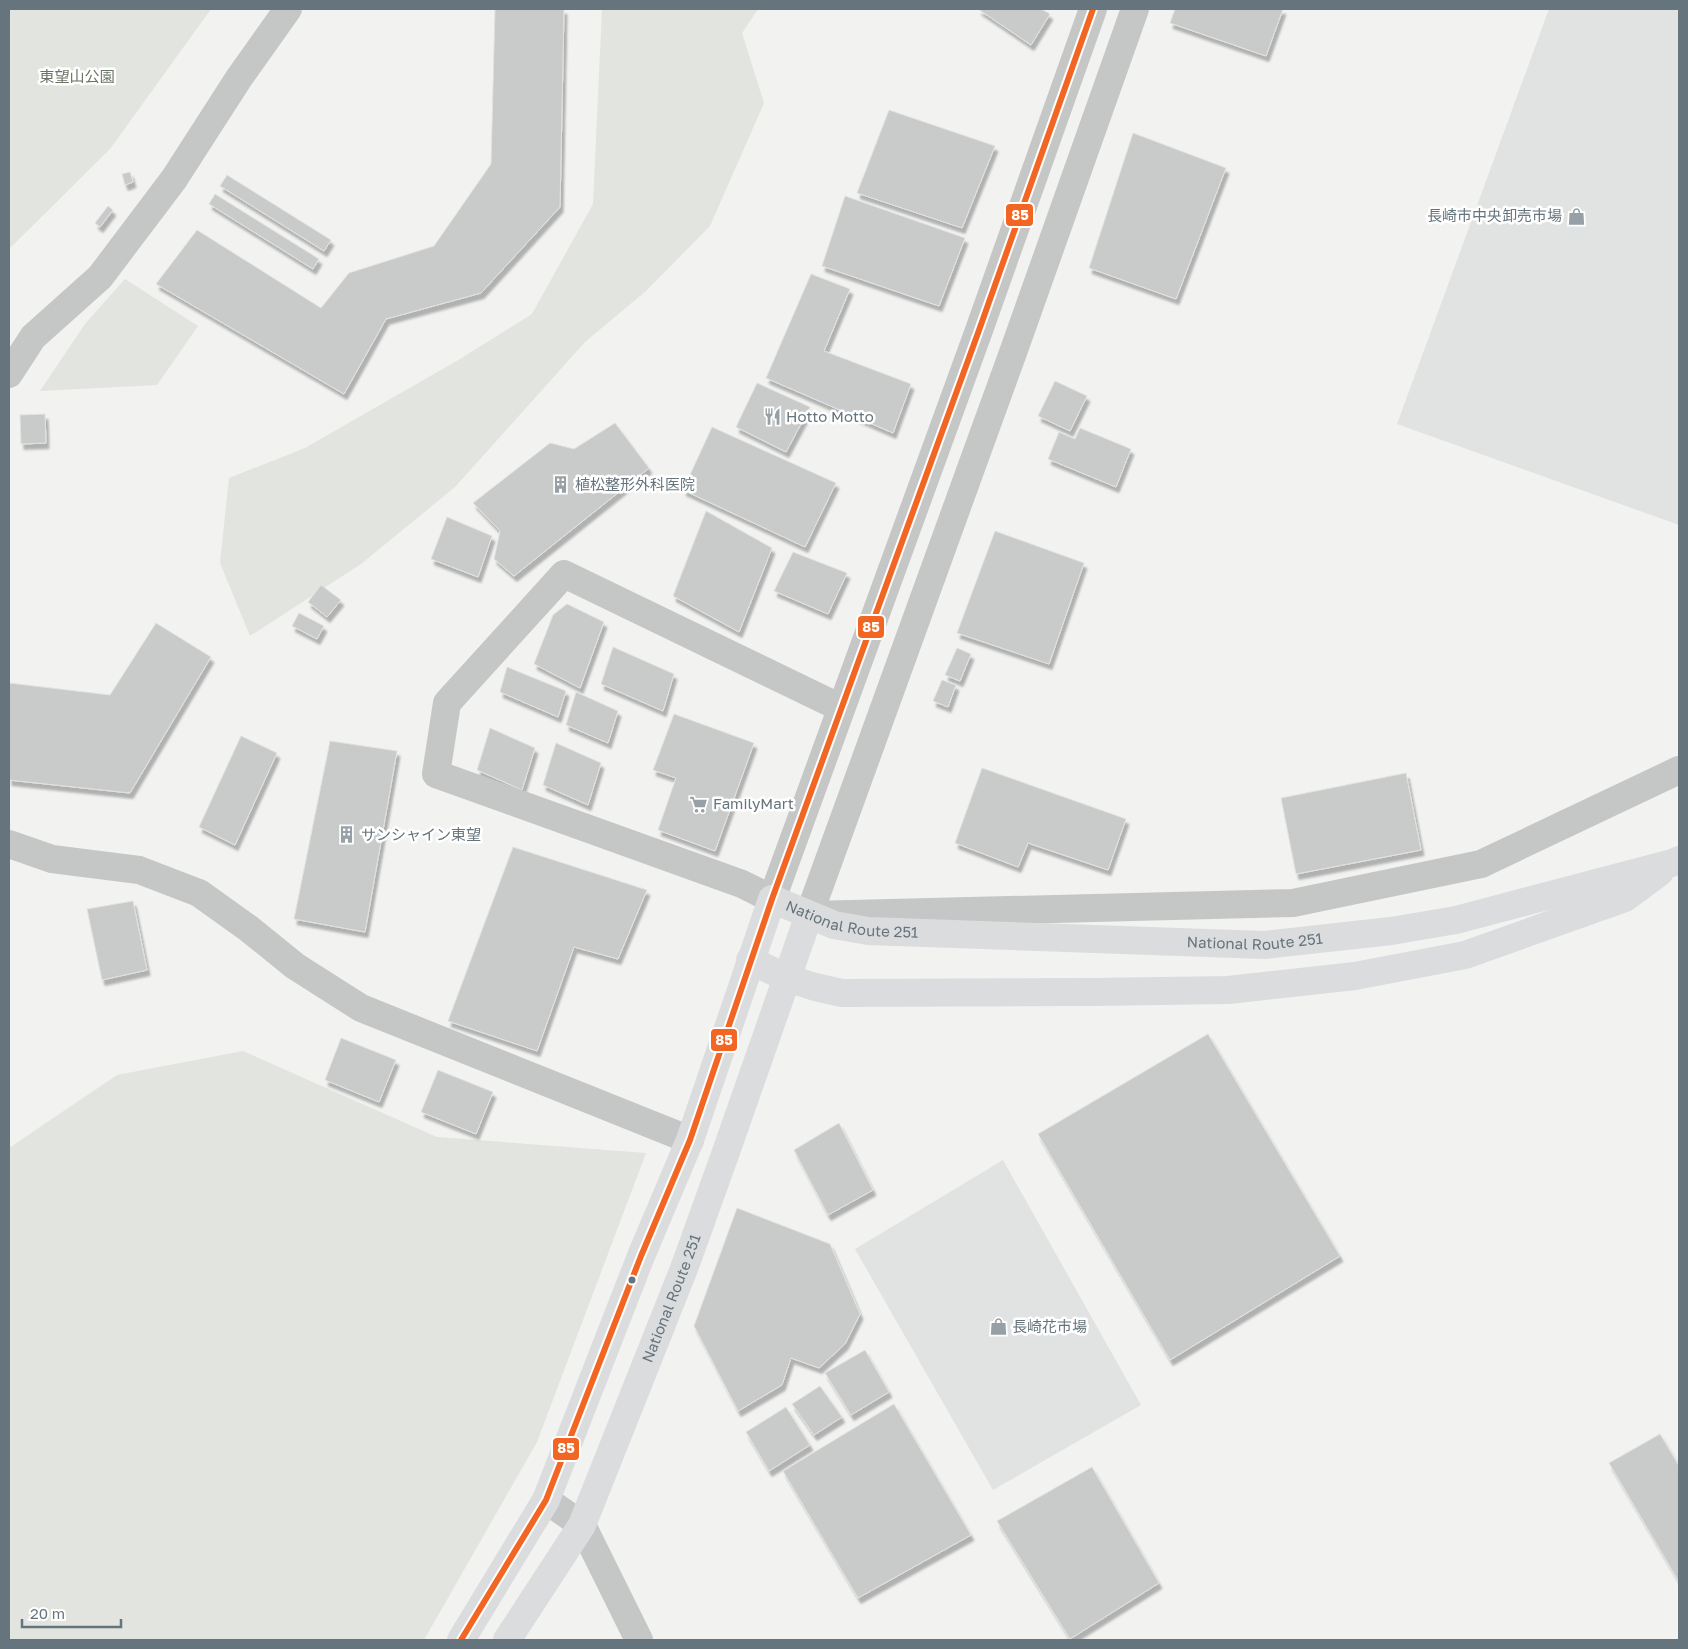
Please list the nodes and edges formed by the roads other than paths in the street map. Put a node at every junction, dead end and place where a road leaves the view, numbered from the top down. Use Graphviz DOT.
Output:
graph roads {
  1 [pos="288,9"];
  2 [pos="1093,9"];
  3 [pos="1135,9"];
  4 [pos="9,374"];
  5 [pos="841,708"];
  6 [pos="1679,770"];
  7 [pos="9,844"];
  8 [pos="1675,862"];
  9 [pos="772,899"];
  10 [pos="809,915"];
  11 [pos="750,960"];
  12 [pos="787,978"];
  13 [pos="690,1140"];
  14 [pos="546,1500"];
  15 [pos="582,1525"];
  16 [pos="461,1640"];
  17 [pos="507,1640"];
  18 [pos="639,1640"];
  1 -- 4 [label="street"];
  2 -- 5 [label="street"];
  3 -- 10 [label="street"];
  5 -- 9 [label="street"];
  5 -- 9 [label="street"];
  6 -- 10 [label="street"];
  7 -- 13 [label="street"];
  8 -- 10 [label="highway, National Route 251"];
  8 -- 12 [label="highway, National Route 251"];
  9 -- 10 [label="highway, National Route 251"];
  9 -- 11 [label="highway, National Route 251"];
  10 -- 12 [label="highway"];
  11 -- 12 [label="highway"];
  11 -- 13 [label="highway, National Route 251"];
  12 -- 15 [label="highway, National Route 251"];
  13 -- 14 [label="highway, National Route 251"];
  14 -- 15 [label="street"];
  14 -- 16 [label="highway, National Route 251"];
  15 -- 17 [label="highway, National Route 251"];
  15 -- 18 [label="street"];
}
